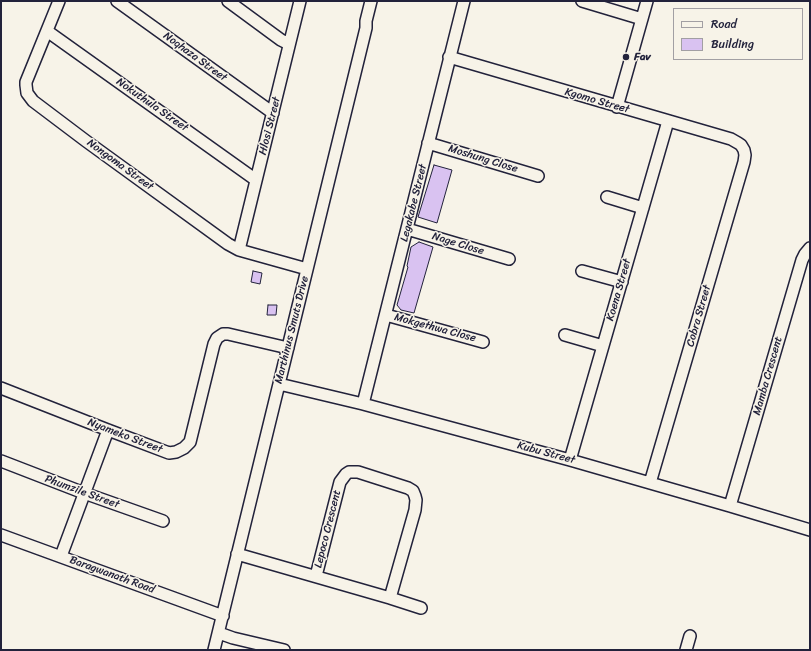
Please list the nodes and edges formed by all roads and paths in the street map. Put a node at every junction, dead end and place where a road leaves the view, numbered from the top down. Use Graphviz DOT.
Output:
graph roads {
  1 [pos="59,1"];
  2 [pos="117,1"];
  3 [pos="228,1"];
  4 [pos="300,1"];
  5 [pos="371,1"];
  6 [pos="376,1"];
  7 [pos="464,1"];
  8 [pos="582,1"];
  9 [pos="647,1"];
  10 [pos="642,19"];
  11 [pos="366,28"];
  12 [pos="47,31"];
  13 [pos="289,44"];
  14 [pos="449,58"];
  15 [pos="617,106"];
  16 [pos="273,113"];
  17 [pos="668,121"];
  18 [pos="428,143"];
  19 [pos="743,148"];
  20 [pos="538,176"];
  21 [pos="256,180"];
  22 [pos="607,197"];
  23 [pos="643,208"];
  24 [pos="407,229"];
  25 [pos="810,248"];
  26 [pos="239,250"];
  27 [pos="509,259"];
  28 [pos="307,269"];
  29 [pos="582,271"];
  30 [pos="622,282"];
  31 [pos="386,315"];
  32 [pos="565,335"];
  33 [pos="483,342"];
  34 [pos="603,346"];
  35 [pos="288,348"];
  36 [pos="279,384"];
  37 [pos="1,388"];
  38 [pos="363,404"];
  39 [pos="108,430"];
  40 [pos="570,460"];
  41 [pos="1,461"];
  42 [pos="650,483"];
  43 [pos="84,493"];
  44 [pos="730,506"];
  45 [pos="163,521"];
  46 [pos="810,529"];
  47 [pos="1,535"];
  48 [pos="237,554"];
  49 [pos="61,556"];
  50 [pos="316,576"];
  51 [pos="390,598"];
  52 [pos="421,608"];
  53 [pos="223,616"];
  54 [pos="219,633"];
  55 [pos="690,636"];
  56 [pos="214,650"];
  57 [pos="284,650"];
  58 [pos="686,650"];
  1 -- 12 [label="street, Nongoma Street"];
  2 -- 16 [label="street, Noqhaza Street"];
  3 -- 13 [label="street"];
  4 -- 13 [label="street, Hlosi Street"];
  5 -- 11 [label="street, Marthinus Smuts Drive"];
  6 -- 11 [label="street, Marthinus Smuts Drive"];
  7 -- 14 [label="street, Legakabe Street"];
  8 -- 10 [label="street"];
  9 -- 10 [label="street"];
  10 -- 15 [label="street"];
  11 -- 28 [label="street, Marthinus Smuts Drive"];
  12 -- 21 [label="street, Nokuthula Street"];
  12 -- 26 [label="street, Nongoma Street"];
  13 -- 16 [label="street, Hlosi Street"];
  14 -- 15 [label="street, Kgomo Street"];
  14 -- 18 [label="street, Legakabe Street"];
  15 -- 17 [label="street, Kgomo Street"];
  16 -- 21 [label="street, Hlosi Street"];
  17 -- 19 [label="street, Kgomo Street"];
  17 -- 23 [label="street, Koena Street"];
  18 -- 20 [label="street, Moshung Close"];
  18 -- 24 [label="street, Legakabe Street"];
  19 -- 42 [label="street, Cobra Street"];
  21 -- 26 [label="street, Hlosi Street"];
  22 -- 23 [label="street"];
  23 -- 30 [label="street, Koena Street"];
  24 -- 27 [label="street, Nage Close"];
  24 -- 31 [label="street, Legakabe Street"];
  25 -- 44 [label="street, Mamba Crescent"];
  26 -- 28 [label="street, Nongoma Street"];
  28 -- 35 [label="street, Marthinus Smuts Drive"];
  29 -- 30 [label="street"];
  30 -- 34 [label="street, Koena Street"];
  31 -- 33 [label="street, Mokgethwa Close"];
  31 -- 38 [label="street, Legakabe Street"];
  32 -- 34 [label="street"];
  34 -- 40 [label="street, Koena Street"];
  35 -- 36 [label="street, Marthinus Smuts Drive"];
  35 -- 39 [label="street, Nyameko Street"];
  36 -- 38 [label="street, Kubu Street"];
  36 -- 48 [label="street, Marthinus Smuts Drive"];
  37 -- 39 [label="street, Nyameko Street"];
  38 -- 40 [label="street, Kubu Street"];
  39 -- 43 [label="street"];
  40 -- 42 [label="street, Kubu Street"];
  41 -- 43 [label="street, Phumzile Street"];
  42 -- 44 [label="street, Kubu Street"];
  43 -- 45 [label="street, Phumzile Street"];
  43 -- 49 [label="street"];
  44 -- 46 [label="street, Kubu Street"];
  47 -- 49 [label="street, Baragwanath Road"];
  48 -- 50 [label="street"];
  48 -- 53 [label="street, Marthinus Smuts Drive"];
  49 -- 53 [label="street, Baragwanath Road"];
  50 -- 51 [label="street"];
  50 -- 51 [label="street, Lepoco Crescent"];
  51 -- 52 [label="street"];
  53 -- 54 [label="street, Marthinus Smuts Drive"];
  54 -- 56 [label="street, Marthinus Smuts Drive"];
  54 -- 57 [label="street"];
  55 -- 58 [label="street"];
}
